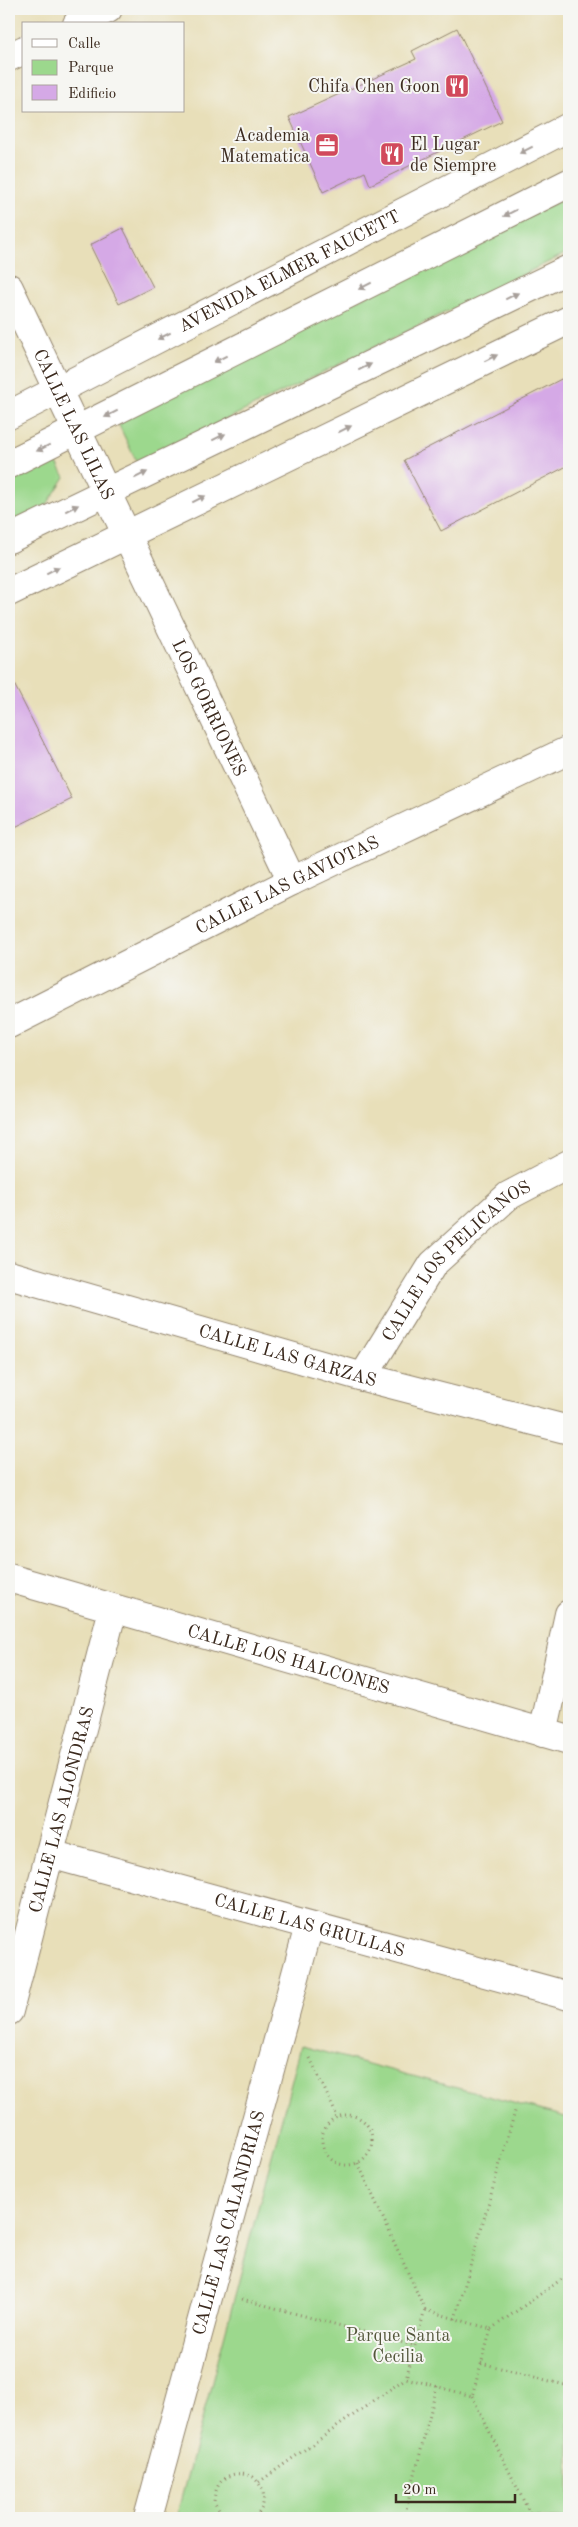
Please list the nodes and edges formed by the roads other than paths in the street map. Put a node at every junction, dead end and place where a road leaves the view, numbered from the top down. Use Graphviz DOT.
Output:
graph roads {
  1 [pos="108,9"];
  2 [pos="81,22"];
  3 [pos="22,51"];
  4 [pos="9,58"];
  5 [pos="569,127"];
  6 [pos="569,183"];
  7 [pos="569,269"];
  8 [pos="9,288"];
  9 [pos="569,320"];
  10 [pos="58,391"];
  11 [pos="9,415"];
  12 [pos="78,431"];
  13 [pos="9,464"];
  14 [pos="106,491"];
  15 [pos="127,534"];
  16 [pos="9,539"];
  17 [pos="9,592"];
  18 [pos="569,750"];
  19 [pos="292,880"];
  20 [pos="9,1024"];
  21 [pos="569,1164"];
  22 [pos="9,1275"];
  23 [pos="363,1377"];
  24 [pos="569,1430"];
  25 [pos="9,1578"];
  26 [pos="113,1609"];
  27 [pos="569,1614"];
  28 [pos="543,1733"];
  29 [pos="569,1740"];
  30 [pos="50,1854"];
  31 [pos="309,1926"];
  32 [pos="569,1996"];
  33 [pos="9,2011"];
  34 [pos="148,2518"];
  1 -- 2 [label="street"];
  3 -- 4 [label="street"];
  5 -- 10 [label="street, AVENIDA ELMER FAUCETT, one-way"];
  6 -- 12 [label="street, one-way"];
  14 -- 7 [label="street, one-way"];
  8 -- 10 [label="street, CALLE LAS LILAS"];
  15 -- 9 [label="street, one-way"];
  10 -- 11 [label="street, AVENIDA ELMER FAUCETT"];
  10 -- 12 [label="street, CALLE LAS LILAS"];
  12 -- 13 [label="street, one-way"];
  12 -- 14 [label="street, CALLE LAS LILAS"];
  14 -- 15 [label="street, CALLE LAS LILAS"];
  16 -- 14 [label="street, one-way"];
  17 -- 15 [label="street, one-way"];
  15 -- 19 [label="street, LOS GORRIONES"];
  18 -- 19 [label="street, CALLE LAS GAVIOTAS"];
  19 -- 20 [label="street, CALLE LAS GAVIOTAS"];
  21 -- 23 [label="street, CALLE LOS PELICANOS"];
  22 -- 23 [label="street, CALLE LAS GARZAS"];
  23 -- 24 [label="street, CALLE LAS GARZAS"];
  25 -- 26 [label="street, CALLE LOS HALCONES"];
  26 -- 28 [label="street, CALLE LOS HALCONES"];
  26 -- 30 [label="street, CALLE LAS ALONDRAS"];
  27 -- 28 [label="street"];
  28 -- 29 [label="street, CALLE LOS HALCONES"];
  30 -- 31 [label="street, CALLE LAS GRULLAS"];
  30 -- 33 [label="street, CALLE LAS ALONDRAS"];
  31 -- 32 [label="street, CALLE LAS GRULLAS"];
  31 -- 34 [label="street, CALLE LAS CALANDRIAS"];
}
